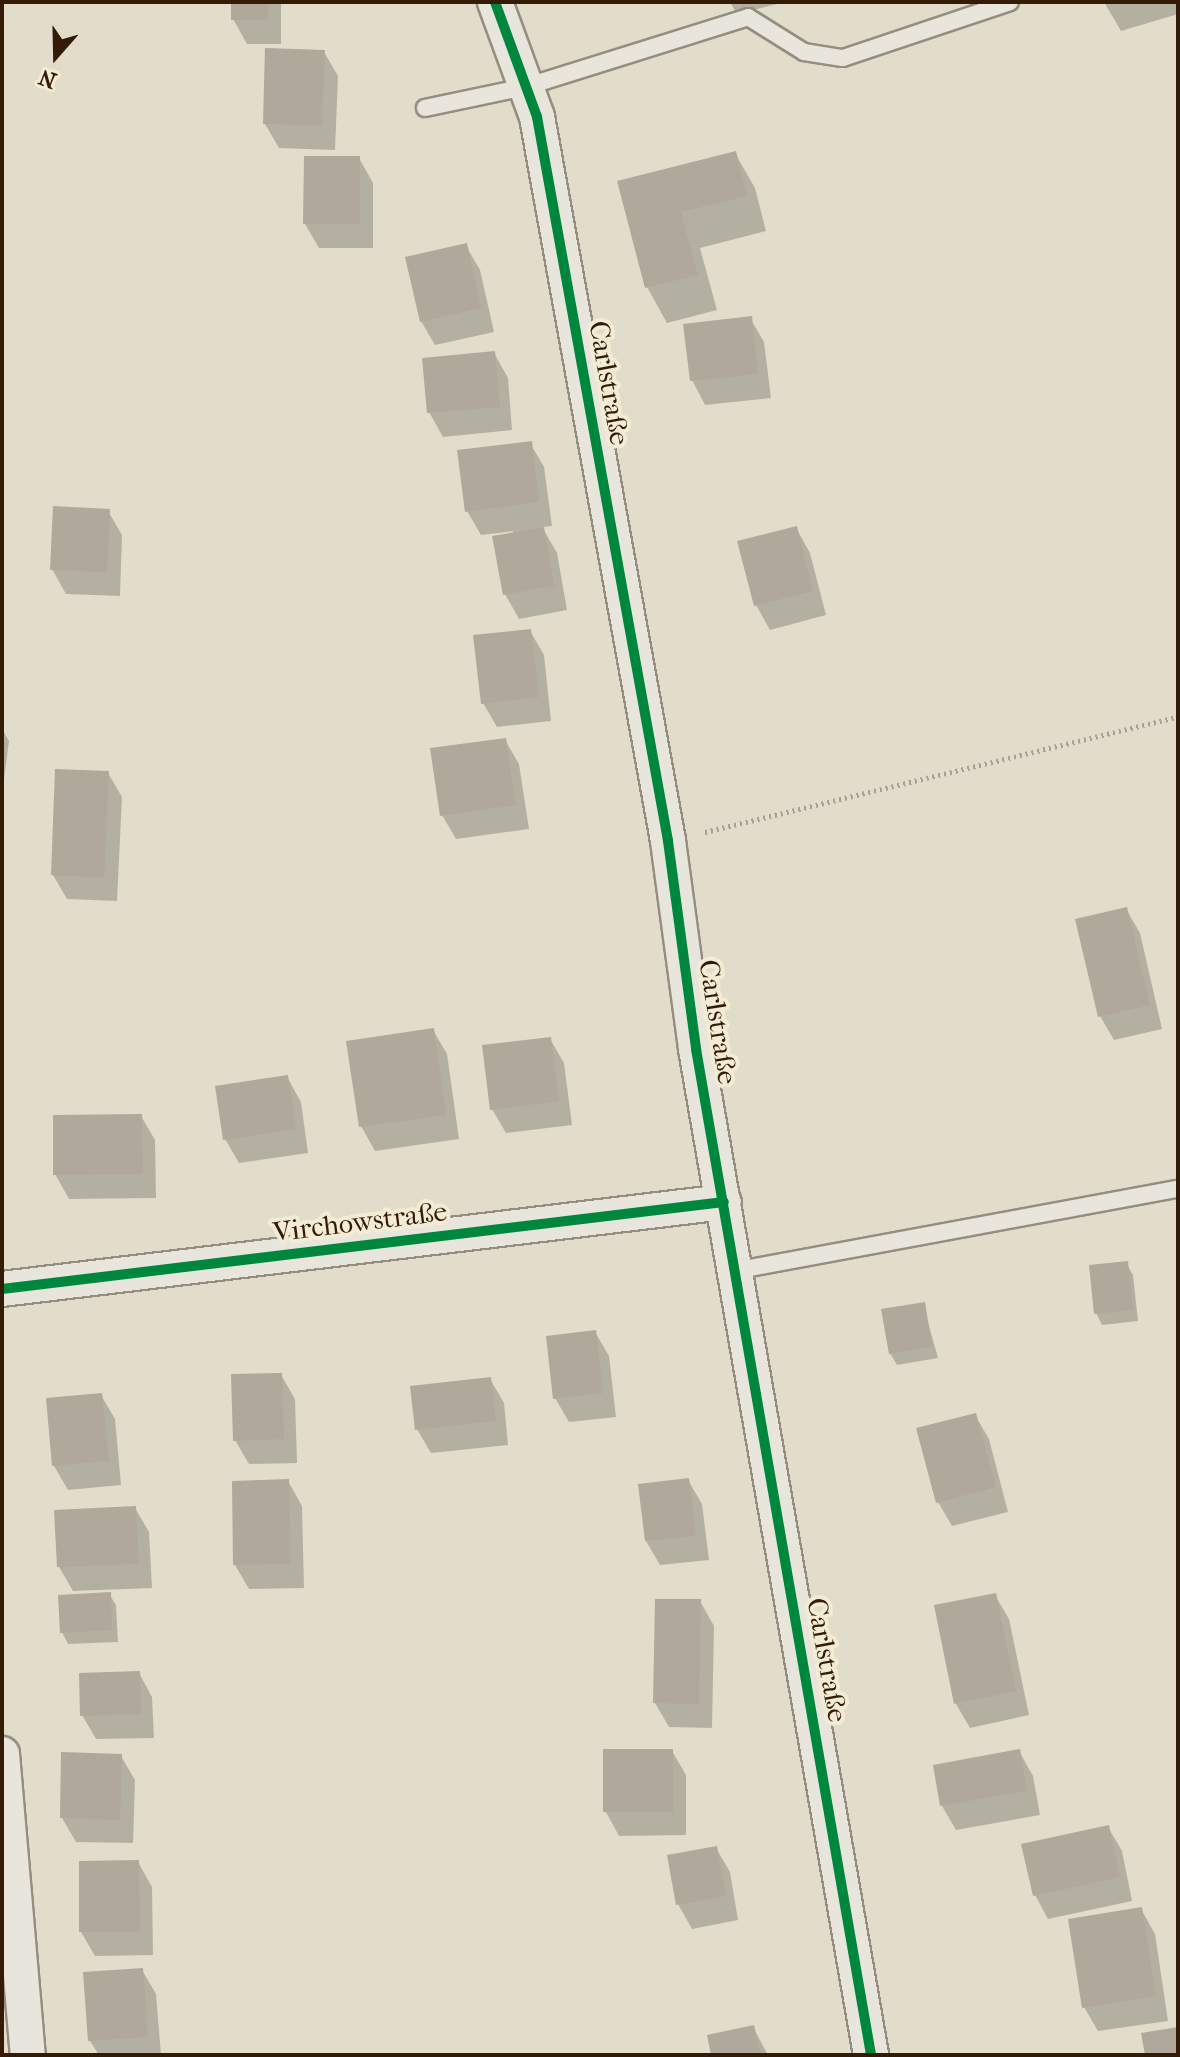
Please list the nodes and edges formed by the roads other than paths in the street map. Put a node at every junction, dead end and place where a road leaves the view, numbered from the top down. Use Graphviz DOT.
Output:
graph roads {
  1 [pos="495,2"];
  2 [pos="1010,2"];
  3 [pos="750,10"];
  4 [pos="525,87"];
  5 [pos="425,108"];
  6 [pos="1178,1189"];
  7 [pos="724,1202"];
  8 [pos="734,1271"];
  9 [pos="2,1289"];
  10 [pos="2,1754"];
  11 [pos="28,2055"];
  12 [pos="871,2055"];
  1 -- 4 [label="street, Carlstraße"];
  2 -- 3 [label="lane"];
  3 -- 4 [label="lane"];
  4 -- 5 [label="lane"];
  4 -- 7 [label="street, Carlstraße"];
  6 -- 8 [label="lane"];
  7 -- 8 [label="street, Carlstraße"];
  7 -- 9 [label="street, Virchowstraße"];
  8 -- 12 [label="street, Carlstraße"];
  10 -- 11 [label="street"];
}
